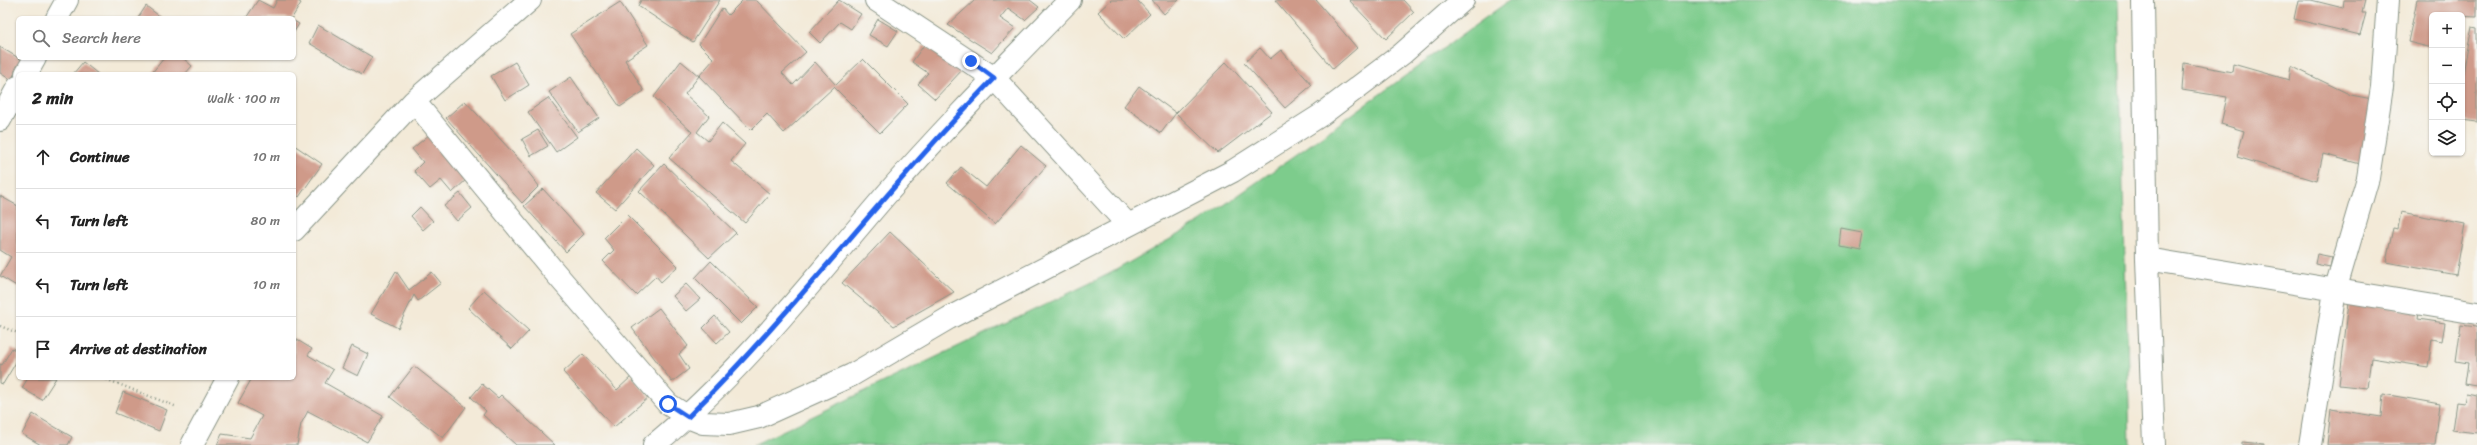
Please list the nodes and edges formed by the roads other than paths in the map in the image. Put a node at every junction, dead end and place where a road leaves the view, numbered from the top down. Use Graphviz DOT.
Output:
graph roads {
  1 [pos="67,0"];
  2 [pos="530,0"];
  3 [pos="876,0"];
  4 [pos="1070,0"];
  5 [pos="1463,0"];
  6 [pos="2143,0"];
  7 [pos="2388,0"];
  8 [pos="58,16"];
  9 [pos="33,60"];
  10 [pos="27,72"];
  11 [pos="994,78"];
  12 [pos="16,92"];
  13 [pos="414,101"];
  14 [pos="0,120"];
  15 [pos="1128,225"];
  16 [pos="296,228"];
  17 [pos="2147,259"];
  18 [pos="2335,291"];
  19 [pos="2477,313"];
  20 [pos="227,380"];
  21 [pos="688,417"];
  22 [pos="192,445"];
  23 [pos="654,445"];
  24 [pos="2154,445"];
  25 [pos="2310,445"];
  1 -- 8 [label="street"];
  2 -- 13 [label="street"];
  3 -- 11 [label="street"];
  4 -- 11 [label="street"];
  5 -- 15 [label="street"];
  6 -- 17 [label="street"];
  7 -- 18 [label="street"];
  9 -- 10 [label="street"];
  11 -- 15 [label="street"];
  11 -- 21 [label="street"];
  12 -- 14 [label="street"];
  13 -- 16 [label="street"];
  13 -- 21 [label="street"];
  15 -- 21 [label="street"];
  17 -- 18 [label="street"];
  17 -- 24 [label="street"];
  18 -- 19 [label="street"];
  18 -- 25 [label="street"];
  20 -- 22 [label="street"];
  21 -- 23 [label="street"];
}
